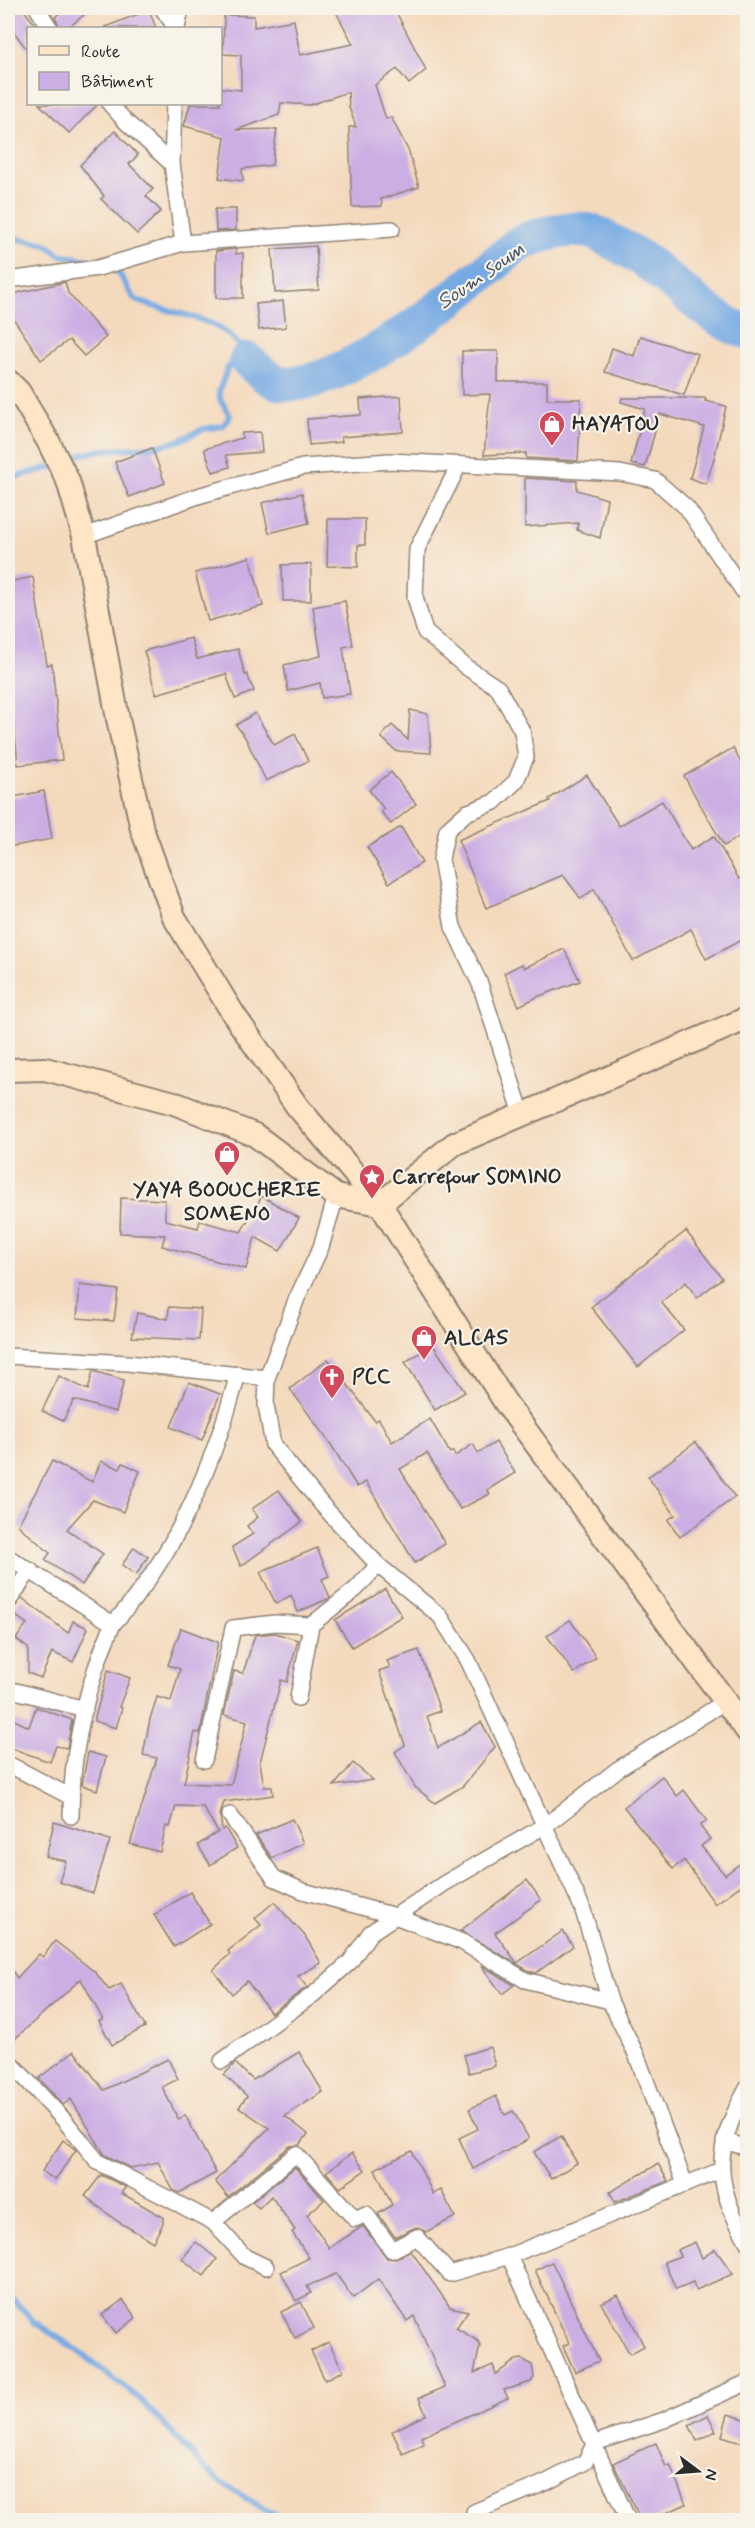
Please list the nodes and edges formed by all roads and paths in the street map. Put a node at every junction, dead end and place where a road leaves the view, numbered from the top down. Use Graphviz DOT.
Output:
graph roads {
  1 [pos="37,8"];
  2 [pos="162,8"];
  3 [pos="180,8"];
  4 [pos="49,27"];
  5 [pos="175,27"];
  6 [pos="176,27"];
  7 [pos="111,105"];
  8 [pos="174,105"];
  9 [pos="172,164"];
  10 [pos="392,229"];
  11 [pos="183,243"];
  12 [pos="8,280"];
  13 [pos="8,381"];
  14 [pos="459,465"];
  15 [pos="84,536"];
  16 [pos="747,598"];
  17 [pos="747,1018"];
  18 [pos="8,1070"];
  19 [pos="522,1114"];
  20 [pos="336,1197"];
  21 [pos="380,1204"];
  22 [pos="8,1356"];
  23 [pos="238,1374"];
  24 [pos="267,1378"];
  25 [pos="8,1557"];
  26 [pos="378,1565"];
  27 [pos="30,1570"];
  28 [pos="8,1602"];
  29 [pos="113,1624"];
  30 [pos="311,1625"];
  31 [pos="8,1689"];
  32 [pos="298,1698"];
  33 [pos="726,1701"];
  34 [pos="85,1709"];
  35 [pos="747,1732"];
  36 [pos="204,1760"];
  37 [pos="8,1764"];
  38 [pos="71,1797"];
  39 [pos="230,1815"];
  40 [pos="71,1816"];
  41 [pos="546,1824"];
  42 [pos="395,1916"];
  43 [pos="610,2001"];
  44 [pos="8,2060"];
  45 [pos="222,2061"];
  46 [pos="747,2087"];
  47 [pos="724,2141"];
  48 [pos="747,2148"];
  49 [pos="721,2170"];
  50 [pos="685,2184"];
  51 [pos="213,2222"];
  52 [pos="747,2243"];
  53 [pos="508,2256"];
  54 [pos="266,2267"];
  55 [pos="747,2382"];
  56 [pos="595,2443"];
  57 [pos="474,2512"];
  58 [pos="628,2520"];
  1 -- 4 [label="street"];
  2 -- 5 [label="street"];
  3 -- 6 [label="street"];
  7 -- 9 [label="street"];
  8 -- 9 [label="street"];
  9 -- 11 [label="street"];
  10 -- 11 [label="street"];
  11 -- 12 [label="street"];
  13 -- 15 [label="street"];
  14 -- 15 [label="street"];
  14 -- 16 [label="street"];
  14 -- 19 [label="street"];
  15 -- 21 [label="street"];
  17 -- 19 [label="street"];
  18 -- 20 [label="street"];
  19 -- 21 [label="street"];
  20 -- 21 [label="street"];
  20 -- 24 [label="street"];
  21 -- 33 [label="street"];
  22 -- 23 [label="street"];
  23 -- 24 [label="street"];
  23 -- 29 [label="street"];
  24 -- 26 [label="street"];
  25 -- 27 [label="street"];
  26 -- 30 [label="street"];
  26 -- 41 [label="street"];
  27 -- 28 [label="street"];
  27 -- 29 [label="street"];
  29 -- 34 [label="street"];
  30 -- 32 [label="street"];
  30 -- 36 [label="street"];
  31 -- 34 [label="street"];
  33 -- 35 [label="street"];
  33 -- 41 [label="street"];
  34 -- 38 [label="street"];
  37 -- 38 [label="street"];
  38 -- 40 [label="street"];
  39 -- 42 [label="street"];
  41 -- 42 [label="street"];
  41 -- 43 [label="street"];
  42 -- 43 [label="street"];
  42 -- 45 [label="street"];
  43 -- 50 [label="street"];
  44 -- 51 [label="street"];
  46 -- 47 [label="street"];
  47 -- 48 [label="street"];
  47 -- 49 [label="street"];
  49 -- 50 [label="street"];
  49 -- 52 [label="street"];
  50 -- 53 [label="street"];
  51 -- 53 [label="street"];
  51 -- 54 [label="street"];
  53 -- 56 [label="street"];
  55 -- 56 [label="street"];
  56 -- 57 [label="street"];
  56 -- 58 [label="street"];
}
